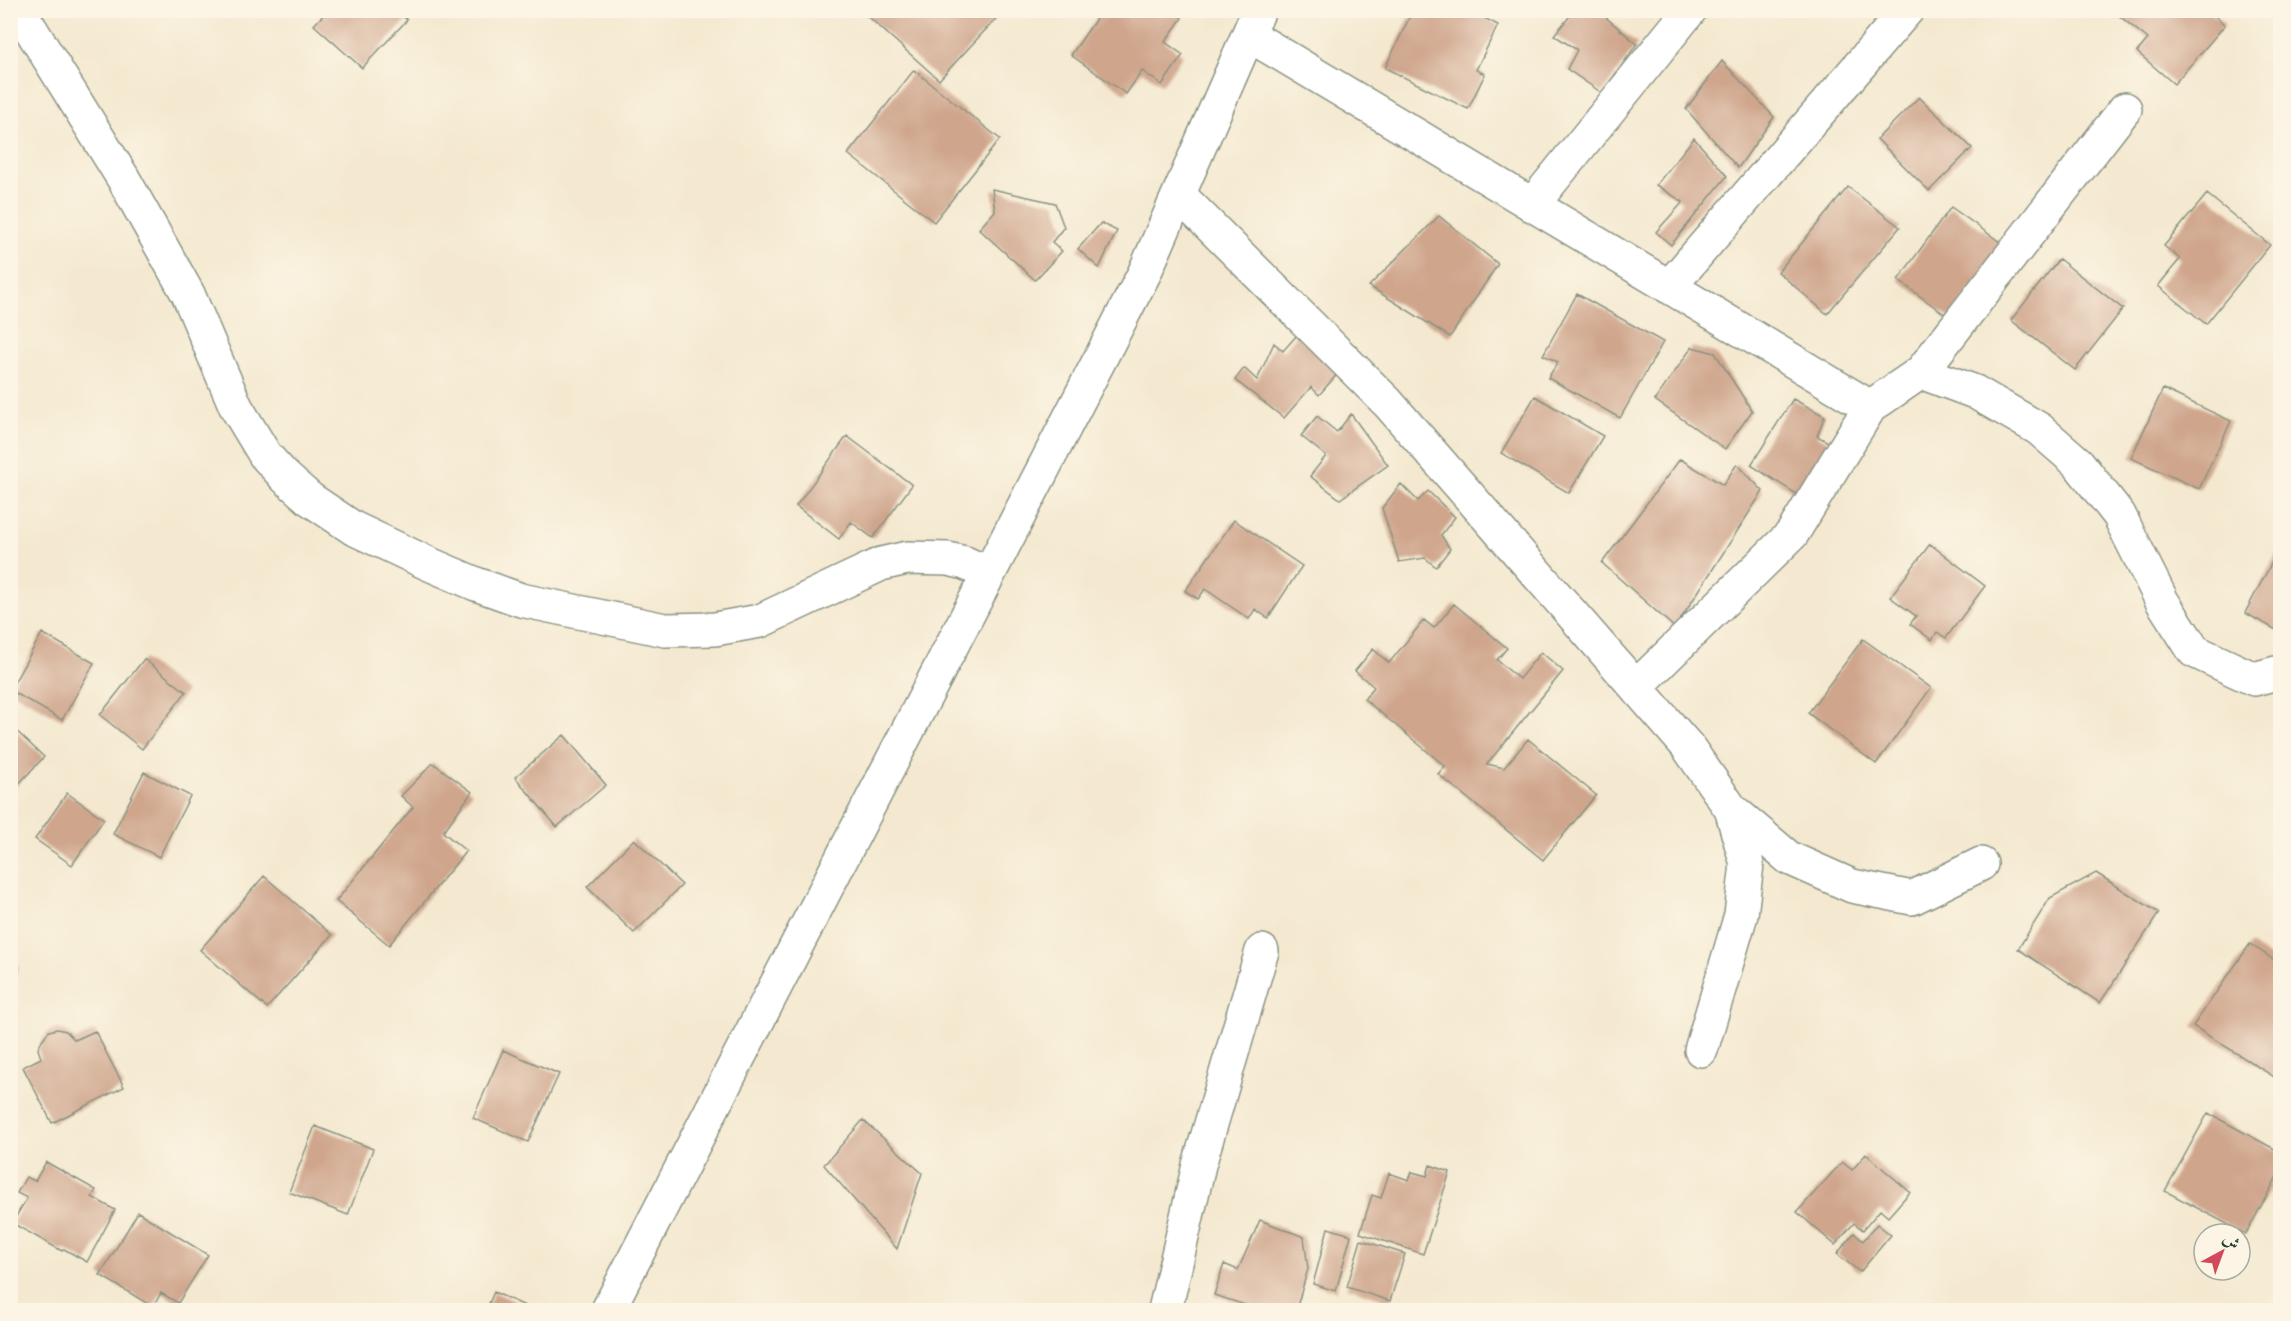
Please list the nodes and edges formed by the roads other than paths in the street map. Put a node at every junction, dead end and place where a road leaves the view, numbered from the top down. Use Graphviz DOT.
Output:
graph roads {
  1 [pos="19,10"];
  2 [pos="1690,10"];
  3 [pos="1907,10"];
  4 [pos="1254,23"];
  5 [pos="2125,109"];
  6 [pos="1179,195"];
  7 [pos="1532,205"];
  8 [pos="1670,287"];
  9 [pos="1921,372"];
  10 [pos="1870,407"];
  11 [pos="987,573"];
  12 [pos="2280,672"];
  13 [pos="1636,687"];
  14 [pos="1731,809"];
  15 [pos="1981,864"];
  16 [pos="1262,951"];
  17 [pos="1701,1050"];
  18 [pos="608,1311"];
  19 [pos="1165,1311"];
  1 -- 11 [label="street"];
  2 -- 7 [label="street"];
  3 -- 8 [label="street"];
  4 -- 6 [label="street"];
  4 -- 7 [label="street"];
  5 -- 9 [label="street"];
  6 -- 11 [label="street"];
  6 -- 13 [label="street"];
  7 -- 8 [label="street"];
  8 -- 10 [label="street"];
  9 -- 10 [label="street"];
  9 -- 12 [label="street"];
  10 -- 13 [label="street"];
  11 -- 18 [label="street"];
  13 -- 14 [label="street"];
  14 -- 15 [label="street"];
  14 -- 17 [label="street"];
  16 -- 19 [label="street"];
}
